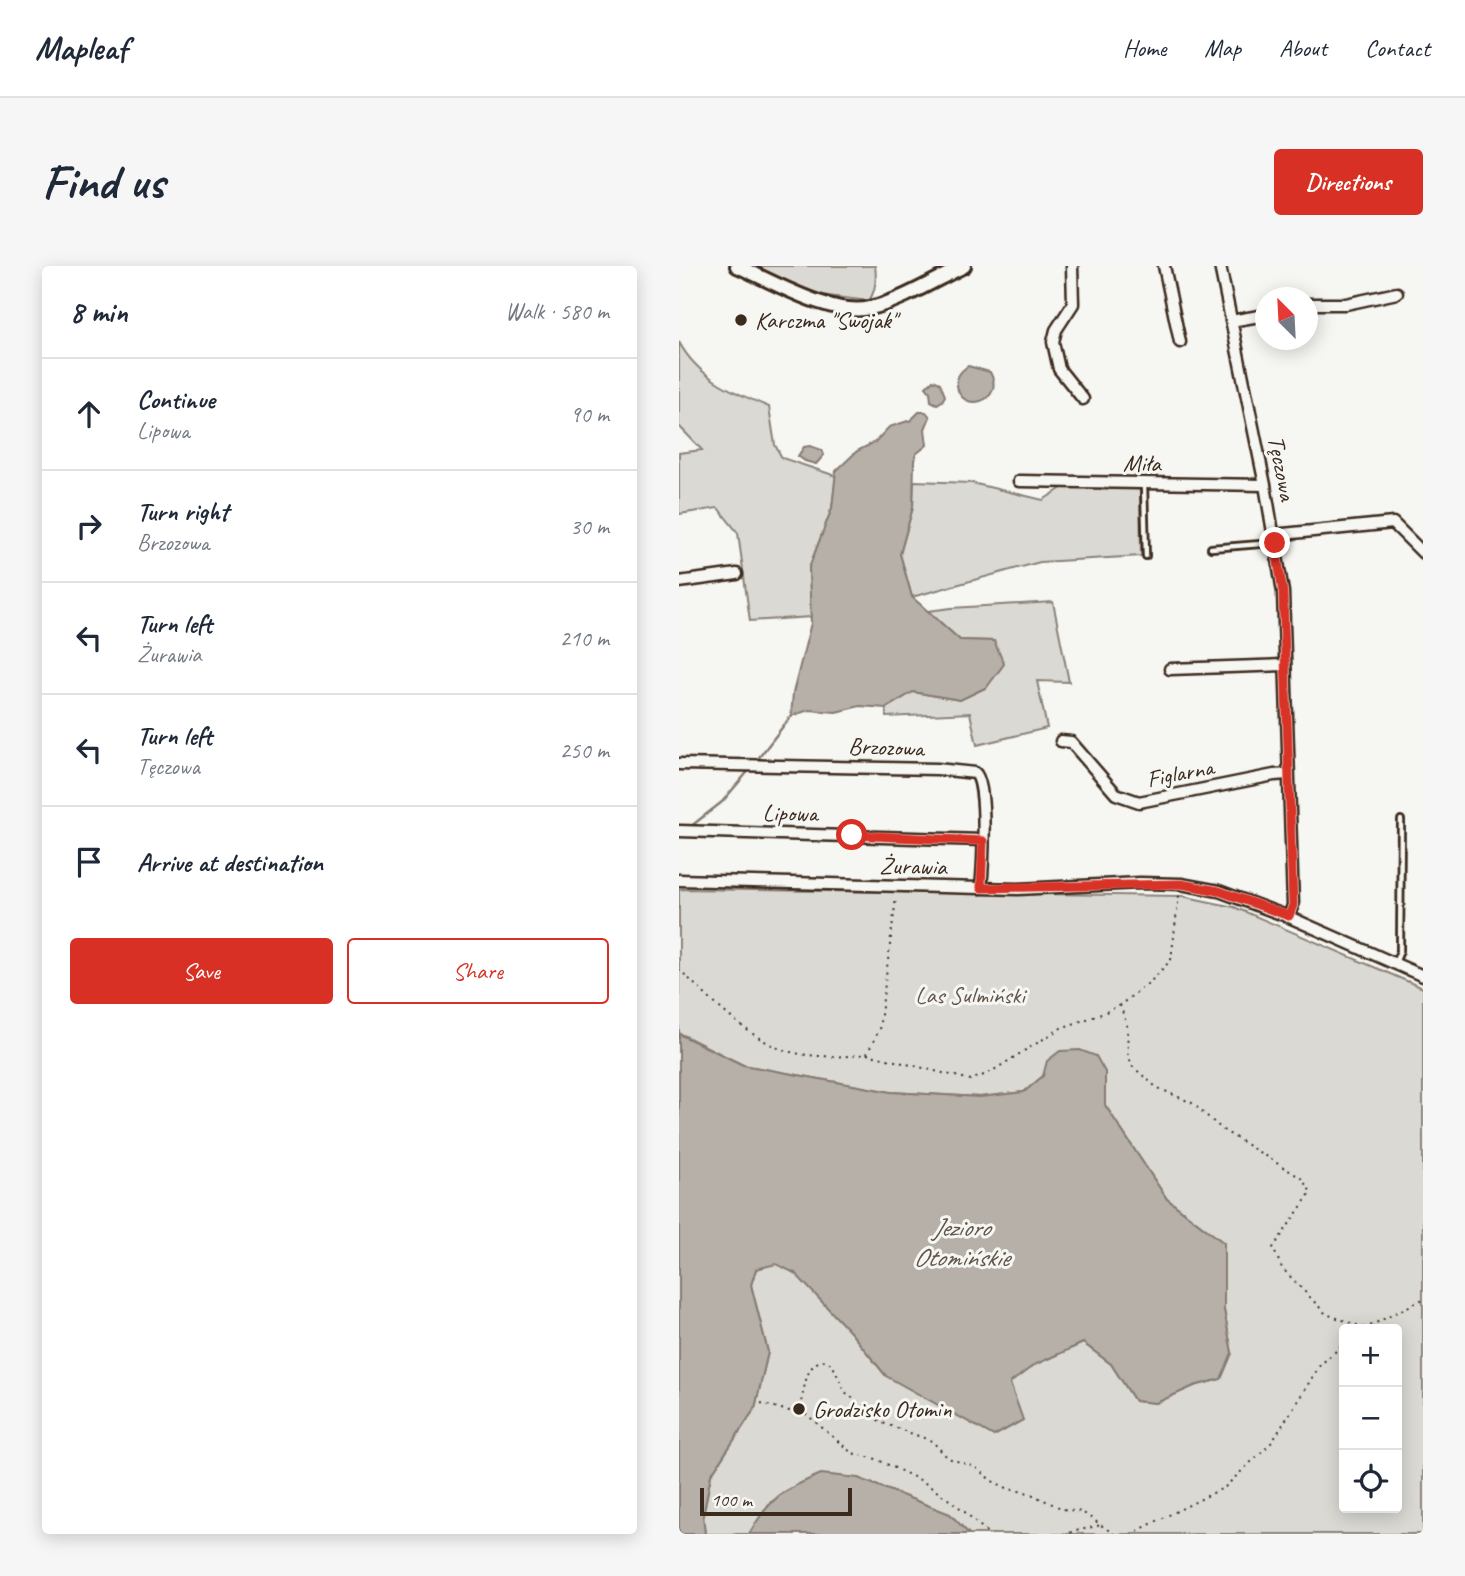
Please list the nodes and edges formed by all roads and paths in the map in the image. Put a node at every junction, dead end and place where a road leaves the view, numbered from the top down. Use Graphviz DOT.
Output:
graph roads {
  1 [pos="737,266"];
  2 [pos="964,266"];
  3 [pos="1072,266"];
  4 [pos="1164,266"];
  5 [pos="1220,266"];
  6 [pos="1397,293"];
  7 [pos="1318,304"];
  8 [pos="1255,317"];
  9 [pos="1231,321"];
  10 [pos="1180,342"];
  11 [pos="1083,399"];
  12 [pos="1019,481"];
  13 [pos="1144,484"];
  14 [pos="1265,485"];
  15 [pos="1274,539"];
  16 [pos="1211,548"];
  17 [pos="1423,552"];
  18 [pos="1146,556"];
  19 [pos="737,574"];
  20 [pos="679,582"];
  21 [pos="1285,665"];
  22 [pos="1170,668"];
  23 [pos="1061,741"];
  24 [pos="679,764"];
  25 [pos="1288,774"];
  26 [pos="1401,820"];
  27 [pos="679,831"];
  28 [pos="983,841"];
  29 [pos="679,880"];
  30 [pos="1181,884"];
  31 [pos="898,886"];
  32 [pos="981,888"];
  33 [pos="1289,916"];
  34 [pos="1395,963"];
  35 [pos="679,969"];
  36 [pos="1423,976"];
  37 [pos="1120,1005"];
  38 [pos="867,1054"];
  39 [pos="1423,1298"];
  40 [pos="1352,1324"];
  41 [pos="1374,1324"];
  42 [pos="1339,1348"];
  43 [pos="761,1403"];
  44 [pos="799,1408"];
  45 [pos="1102,1524"];
  46 [pos="989,1534"];
  47 [pos="1063,1534"];
  48 [pos="1114,1534"];
  49 [pos="1131,1534"];
  1 -- 2 [label="street"];
  3 -- 11 [label="street"];
  4 -- 10 [label="street"];
  5 -- 9 [label="street, Tęczowa"];
  6 -- 7 [label="street"];
  8 -- 9 [label="street"];
  9 -- 14 [label="street, Tęczowa"];
  12 -- 13 [label="street, Miła"];
  13 -- 14 [label="street, Miła"];
  13 -- 18 [label="lane"];
  14 -- 15 [label="street, Tęczowa"];
  15 -- 16 [label="lane"];
  15 -- 17 [label="street"];
  15 -- 21 [label="street, Tęczowa"];
  19 -- 20 [label="street"];
  21 -- 22 [label="street"];
  21 -- 25 [label="street, Tęczowa"];
  23 -- 25 [label="street, Figlarna"];
  24 -- 28 [label="street, Brzozowa"];
  25 -- 33 [label="street, Tęczowa"];
  26 -- 34 [label="lane"];
  27 -- 28 [label="street, Lipowa"];
  28 -- 32 [label="street, Brzozowa"];
  29 -- 31 [label="street, Żurawia"];
  30 -- 32 [label="street, Żurawia"];
  30 -- 33 [label="street, Żurawia"];
  30 -- 37 [label="path"];
  31 -- 32 [label="street, Żurawia"];
  31 -- 38 [label="path"];
  33 -- 34 [label="street, Żurawia"];
  34 -- 36 [label="street, Żurawia"];
  35 -- 38 [label="path"];
  37 -- 38 [label="path"];
  37 -- 40 [label="path"];
  39 -- 41 [label="path"];
  42 -- 49 [label="path"];
  43 -- 44 [label="path"];
  44 -- 45 [label="path"];
  44 -- 46 [label="path"];
  45 -- 47 [label="path"];
  45 -- 48 [label="path"];
}
